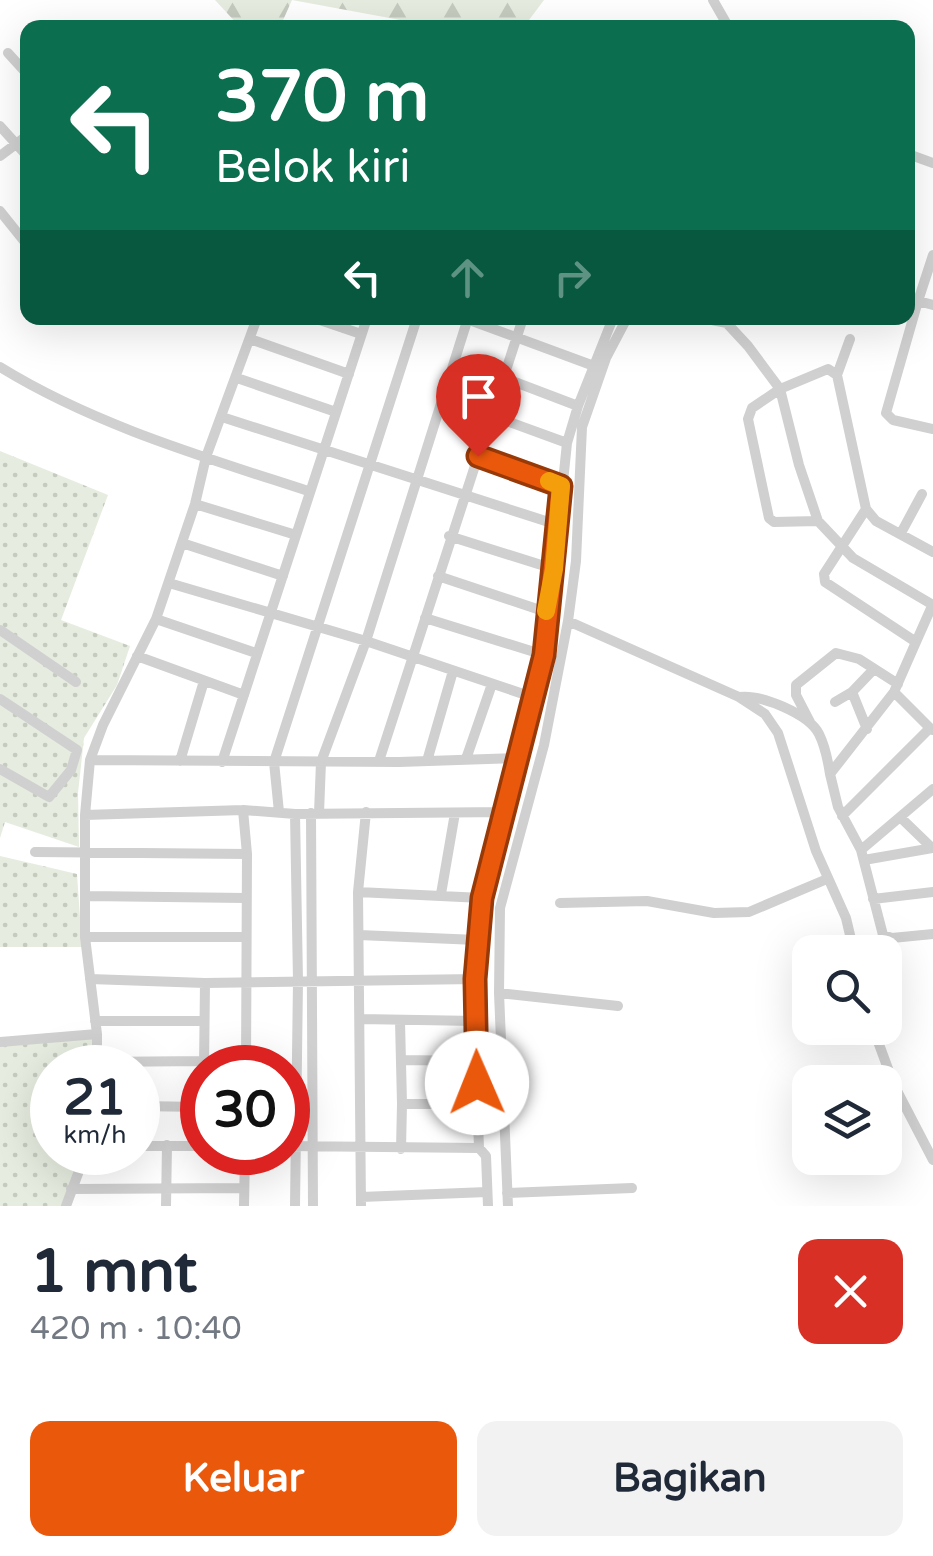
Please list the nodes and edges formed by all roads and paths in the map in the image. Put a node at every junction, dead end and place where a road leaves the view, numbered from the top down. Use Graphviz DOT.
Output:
graph roads {
  1 [pos="8,53"];
  2 [pos="20,66"];
  3 [pos="0,126"];
  4 [pos="20,141"];
  5 [pos="16,144"];
  6 [pos="20,148"];
  7 [pos="0,156"];
  8 [pos="0,211"];
  9 [pos="20,236"];
  10 [pos="932,255"];
  11 [pos="915,303"];
  12 [pos="255,325"];
  13 [pos="335,325"];
  14 [pos="364,325"];
  15 [pos="416,325"];
  16 [pos="464,325"];
  17 [pos="485,325"];
  18 [pos="520,325"];
  19 [pos="608,325"];
  20 [pos="623,325"];
  21 [pos="729,325"];
  22 [pos="909,325"];
  23 [pos="361,334"];
  24 [pos="516,336"];
  25 [pos="850,339"];
  26 [pos="250,340"];
  27 [pos="594,366"];
  28 [pos="0,367"];
  29 [pos="349,374"];
  30 [pos="837,374"];
  31 [pos="237,378"];
  32 [pos="502,378"];
  33 [pos="780,389"];
  34 [pos="578,406"];
  35 [pos="336,412"];
  36 [pos="490,416"];
  37 [pos="222,417"];
  38 [pos="933,429"];
  39 [pos="567,443"];
  40 [pos="324,449"];
  41 [pos="478,456"];
  42 [pos="206,457"];
  43 [pos="371,464"];
  44 [pos="418,480"];
  45 [pos="561,486"];
  46 [pos="308,491"];
  47 [pos="465,493"];
  48 [pos="922,494"];
  49 [pos="195,504"];
  50 [pos="866,510"];
  51 [pos="818,521"];
  52 [pos="558,525"];
  53 [pos="901,533"];
  54 [pos="296,534"];
  55 [pos="449,536"];
  56 [pos="182,543"];
  57 [pos="842,546"];
  58 [pos="933,552"];
  59 [pos="554,569"];
  60 [pos="282,576"];
  61 [pos="438,576"];
  62 [pos="169,583"];
  63 [pos="933,606"];
  64 [pos="546,612"];
  65 [pos="270,613"];
  66 [pos="425,618"];
  67 [pos="156,619"];
  68 [pos="568,621"];
  69 [pos="318,626"];
  70 [pos="0,630"];
  71 [pos="366,641"];
  72 [pos="916,642"];
  73 [pos="256,653"];
  74 [pos="544,655"];
  75 [pos="137,656"];
  76 [pos="410,656"];
  77 [pos="874,670"];
  78 [pos="453,671"];
  79 [pos="204,681"];
  80 [pos="76,682"];
  81 [pos="492,684"];
  82 [pos="896,688"];
  83 [pos="852,692"];
  84 [pos="244,694"];
  85 [pos="740,697"];
  86 [pos="534,698"];
  87 [pos="0,699"];
  88 [pos="834,702"];
  89 [pos="810,722"];
  90 [pos="867,729"];
  91 [pos="932,729"];
  92 [pos="77,750"];
  93 [pos="91,755"];
  94 [pos="518,758"];
  95 [pos="466,759"];
  96 [pos="180,761"];
  97 [pos="379,761"];
  98 [pos="426,761"];
  99 [pos="222,762"];
  100 [pos="274,762"];
  101 [pos="321,762"];
  102 [pos="0,768"];
  103 [pos="830,774"];
  104 [pos="933,790"];
  105 [pos="244,810"];
  106 [pos="279,812"];
  107 [pos="366,812"];
  108 [pos="504,812"];
  109 [pos="315,813"];
  110 [pos="455,813"];
  111 [pos="295,814"];
  112 [pos="85,815"];
  113 [pos="842,816"];
  114 [pos="902,818"];
  115 [pos="933,848"];
  116 [pos="36,852"];
  117 [pos="246,854"];
  118 [pos="86,855"];
  119 [pos="863,855"];
  120 [pos="827,879"];
  121 [pos="358,892"];
  122 [pos="933,892"];
  123 [pos="441,894"];
  124 [pos="87,896"];
  125 [pos="245,898"];
  126 [pos="482,898"];
  127 [pos="873,899"];
  128 [pos="560,903"];
  129 [pos="933,934"];
  130 [pos="359,935"];
  131 [pos="850,935"];
  132 [pos="84,937"];
  133 [pos="245,938"];
  134 [pos="477,940"];
  135 [pos="90,979"];
  136 [pos="359,979"];
  137 [pos="475,979"];
  138 [pos="313,980"];
  139 [pos="246,981"];
  140 [pos="298,981"];
  141 [pos="205,983"];
  142 [pos="499,993"];
  143 [pos="618,1006"];
  144 [pos="360,1019"];
  145 [pos="400,1020"];
  146 [pos="95,1021"];
  147 [pos="204,1021"];
  148 [pos="476,1021"];
  149 [pos="97,1034"];
  150 [pos="0,1042"];
  151 [pos="97,1045"];
  152 [pos="204,1045"];
  153 [pos="246,1045"];
  154 [pos="296,1045"];
  155 [pos="880,1045"];
  156 [pos="400,1060"];
  157 [pos="477,1061"];
  158 [pos="402,1104"];
  159 [pos="478,1104"];
  160 [pos="160,1145"];
  161 [pos="167,1145"];
  162 [pos="180,1145"];
  163 [pos="312,1147"];
  164 [pos="360,1148"];
  165 [pos="401,1148"];
  166 [pos="480,1148"];
  167 [pos="933,1160"];
  168 [pos="77,1175"];
  169 [pos="244,1175"];
  170 [pos="293,1175"];
  171 [pos="244,1188"];
  172 [pos="632,1188"];
  173 [pos="71,1189"];
  174 [pos="166,1189"];
  175 [pos="487,1192"];
  176 [pos="507,1193"];
  177 [pos="361,1201"];
  178 [pos="66,1206"];
  179 [pos="166,1206"];
  180 [pos="244,1206"];
  181 [pos="295,1206"];
  182 [pos="313,1206"];
  183 [pos="488,1206"];
  184 [pos="508,1206"];
  1 -- 2 [label="street"];
  3 -- 5 [label="street"];
  4 -- 5 [label="street"];
  5 -- 6 [label="street"];
  5 -- 7 [label="street"];
  8 -- 9 [label="street"];
  10 -- 11 [label="street"];
  12 -- 26 [label="street"];
  13 -- 23 [label="street"];
  14 -- 23 [label="street"];
  15 -- 43 [label="street"];
  16 -- 44 [label="street"];
  17 -- 24 [label="street"];
  18 -- 24 [label="street"];
  19 -- 27 [label="street"];
  20 -- 68 [label="street"];
  21 -- 33 [label="street"];
  22 -- 38 [label="street"];
  23 -- 29 [label="street"];
  24 -- 27 [label="street"];
  24 -- 32 [label="street"];
  25 -- 30 [label="street"];
  26 -- 29 [label="street"];
  26 -- 31 [label="street"];
  27 -- 34 [label="street"];
  28 -- 42 [label="street"];
  29 -- 35 [label="street"];
  30 -- 33 [label="street"];
  30 -- 50 [label="street"];
  31 -- 35 [label="street"];
  31 -- 37 [label="street"];
  32 -- 34 [label="street"];
  32 -- 36 [label="street"];
  33 -- 51 [label="street"];
  33 -- 51 [label="street"];
  34 -- 39 [label="street"];
  35 -- 40 [label="street"];
  36 -- 39 [label="street"];
  36 -- 41 [label="street"];
  37 -- 40 [label="street"];
  37 -- 42 [label="street"];
  39 -- 45 [label="street"];
  40 -- 43 [label="street"];
  40 -- 46 [label="street"];
  41 -- 45 [label="street"];
  41 -- 47 [label="street"];
  42 -- 46 [label="street"];
  42 -- 49 [label="street"];
  43 -- 44 [label="street"];
  43 -- 69 [label="street"];
  44 -- 47 [label="street"];
  44 -- 71 [label="street"];
  45 -- 52 [label="street"];
  46 -- 54 [label="street"];
  47 -- 52 [label="street"];
  47 -- 55 [label="street"];
  48 -- 53 [label="street"];
  49 -- 54 [label="street"];
  49 -- 56 [label="street"];
  50 -- 53 [label="street"];
  50 -- 57 [label="street"];
  51 -- 57 [label="street"];
  52 -- 59 [label="street"];
  53 -- 58 [label="street"];
  54 -- 60 [label="street"];
  55 -- 59 [label="street"];
  55 -- 61 [label="street"];
  56 -- 60 [label="street"];
  56 -- 62 [label="street"];
  57 -- 63 [label="street"];
  57 -- 72 [label="street"];
  59 -- 64 [label="street"];
  60 -- 65 [label="street"];
  61 -- 64 [label="street"];
  61 -- 66 [label="street"];
  62 -- 65 [label="street"];
  62 -- 67 [label="street"];
  63 -- 72 [label="street"];
  64 -- 74 [label="street"];
  65 -- 69 [label="street"];
  65 -- 73 [label="street"];
  66 -- 74 [label="street"];
  66 -- 76 [label="street"];
  67 -- 73 [label="street"];
  67 -- 75 [label="street"];
  68 -- 85 [label="street"];
  68 -- 142 [label="street"];
  69 -- 71 [label="street"];
  69 -- 100 [label="street"];
  70 -- 80 [label="street"];
  71 -- 76 [label="street"];
  71 -- 101 [label="street"];
  72 -- 82 [label="street"];
  73 -- 84 [label="street"];
  74 -- 86 [label="street"];
  75 -- 79 [label="street"];
  75 -- 93 [label="street"];
  76 -- 78 [label="street"];
  76 -- 97 [label="street"];
  77 -- 82 [label="street"];
  77 -- 83 [label="street"];
  77 -- 89 [label="street"];
  78 -- 81 [label="street"];
  78 -- 98 [label="street"];
  79 -- 84 [label="street"];
  79 -- 96 [label="street"];
  81 -- 86 [label="street"];
  81 -- 95 [label="street"];
  82 -- 90 [label="street"];
  82 -- 91 [label="street"];
  83 -- 88 [label="street"];
  83 -- 90 [label="street"];
  84 -- 99 [label="street"];
  85 -- 89 [label="street"];
  85 -- 120 [label="street"];
  86 -- 94 [label="street"];
  87 -- 92 [label="street"];
  89 -- 103 [label="street"];
  90 -- 103 [label="street"];
  91 -- 113 [label="street"];
  92 -- 93 [label="street"];
  92 -- 102 [label="street"];
  93 -- 96 [label="street"];
  93 -- 112 [label="street"];
  94 -- 95 [label="street"];
  94 -- 108 [label="street"];
  95 -- 98 [label="street"];
  96 -- 99 [label="street"];
  97 -- 98 [label="street"];
  97 -- 101 [label="street"];
  99 -- 100 [label="street"];
  100 -- 101 [label="street"];
  100 -- 106 [label="street"];
  101 -- 109 [label="street"];
  103 -- 113 [label="street"];
  104 -- 114 [label="street"];
  105 -- 106 [label="street"];
  105 -- 112 [label="street"];
  105 -- 117 [label="street"];
  106 -- 111 [label="street"];
  107 -- 109 [label="street"];
  107 -- 110 [label="street"];
  107 -- 121 [label="street"];
  108 -- 110 [label="street"];
  108 -- 126 [label="street"];
  109 -- 111 [label="street"];
  109 -- 138 [label="street"];
  110 -- 123 [label="street"];
  111 -- 140 [label="street"];
  112 -- 118 [label="street"];
  113 -- 119 [label="street"];
  114 -- 115 [label="street"];
  114 -- 119 [label="street"];
  115 -- 119 [label="street"];
  116 -- 118 [label="street"];
  117 -- 118 [label="street"];
  117 -- 125 [label="street"];
  118 -- 124 [label="street"];
  119 -- 127 [label="street"];
  120 -- 128 [label="street"];
  120 -- 131 [label="street"];
  121 -- 123 [label="street"];
  121 -- 130 [label="street"];
  122 -- 127 [label="street"];
  123 -- 126 [label="street"];
  124 -- 125 [label="street"];
  124 -- 132 [label="street"];
  125 -- 133 [label="street"];
  126 -- 134 [label="street"];
  127 -- 129 [label="street"];
  130 -- 134 [label="street"];
  130 -- 136 [label="street"];
  132 -- 133 [label="street"];
  132 -- 135 [label="street"];
  133 -- 139 [label="street"];
  134 -- 137 [label="street"];
  135 -- 141 [label="street"];
  135 -- 146 [label="street"];
  136 -- 137 [label="street"];
  136 -- 138 [label="street"];
  136 -- 144 [label="street"];
  137 -- 148 [label="street"];
  138 -- 140 [label="street"];
  138 -- 163 [label="street"];
  139 -- 140 [label="street"];
  139 -- 141 [label="street"];
  139 -- 153 [label="street"];
  140 -- 154 [label="street"];
  141 -- 147 [label="street"];
  142 -- 143 [label="street"];
  142 -- 176 [label="street"];
  144 -- 145 [label="street"];
  144 -- 164 [label="street"];
  145 -- 148 [label="street"];
  145 -- 156 [label="street"];
  146 -- 147 [label="street"];
  146 -- 149 [label="street"];
  147 -- 152 [label="street"];
  148 -- 157 [label="street"];
  149 -- 150 [label="street"];
  149 -- 151 [label="street"];
  155 -- 167 [label="street"];
  156 -- 157 [label="street"];
  156 -- 158 [label="street"];
  157 -- 159 [label="street"];
  158 -- 159 [label="street"];
  158 -- 165 [label="street"];
  159 -- 166 [label="street"];
  160 -- 161 [label="street"];
  161 -- 162 [label="street"];
  161 -- 174 [label="street"];
  163 -- 164 [label="street"];
  163 -- 182 [label="street"];
  164 -- 165 [label="street"];
  164 -- 177 [label="street"];
  165 -- 166 [label="street"];
  166 -- 175 [label="street"];
  168 -- 173 [label="street"];
  169 -- 171 [label="street"];
  170 -- 181 [label="street"];
  171 -- 174 [label="street"];
  171 -- 180 [label="street"];
  172 -- 176 [label="street"];
  173 -- 174 [label="street"];
  173 -- 178 [label="street"];
  174 -- 179 [label="street"];
  175 -- 177 [label="street"];
  175 -- 183 [label="street"];
  176 -- 184 [label="street"];
}
